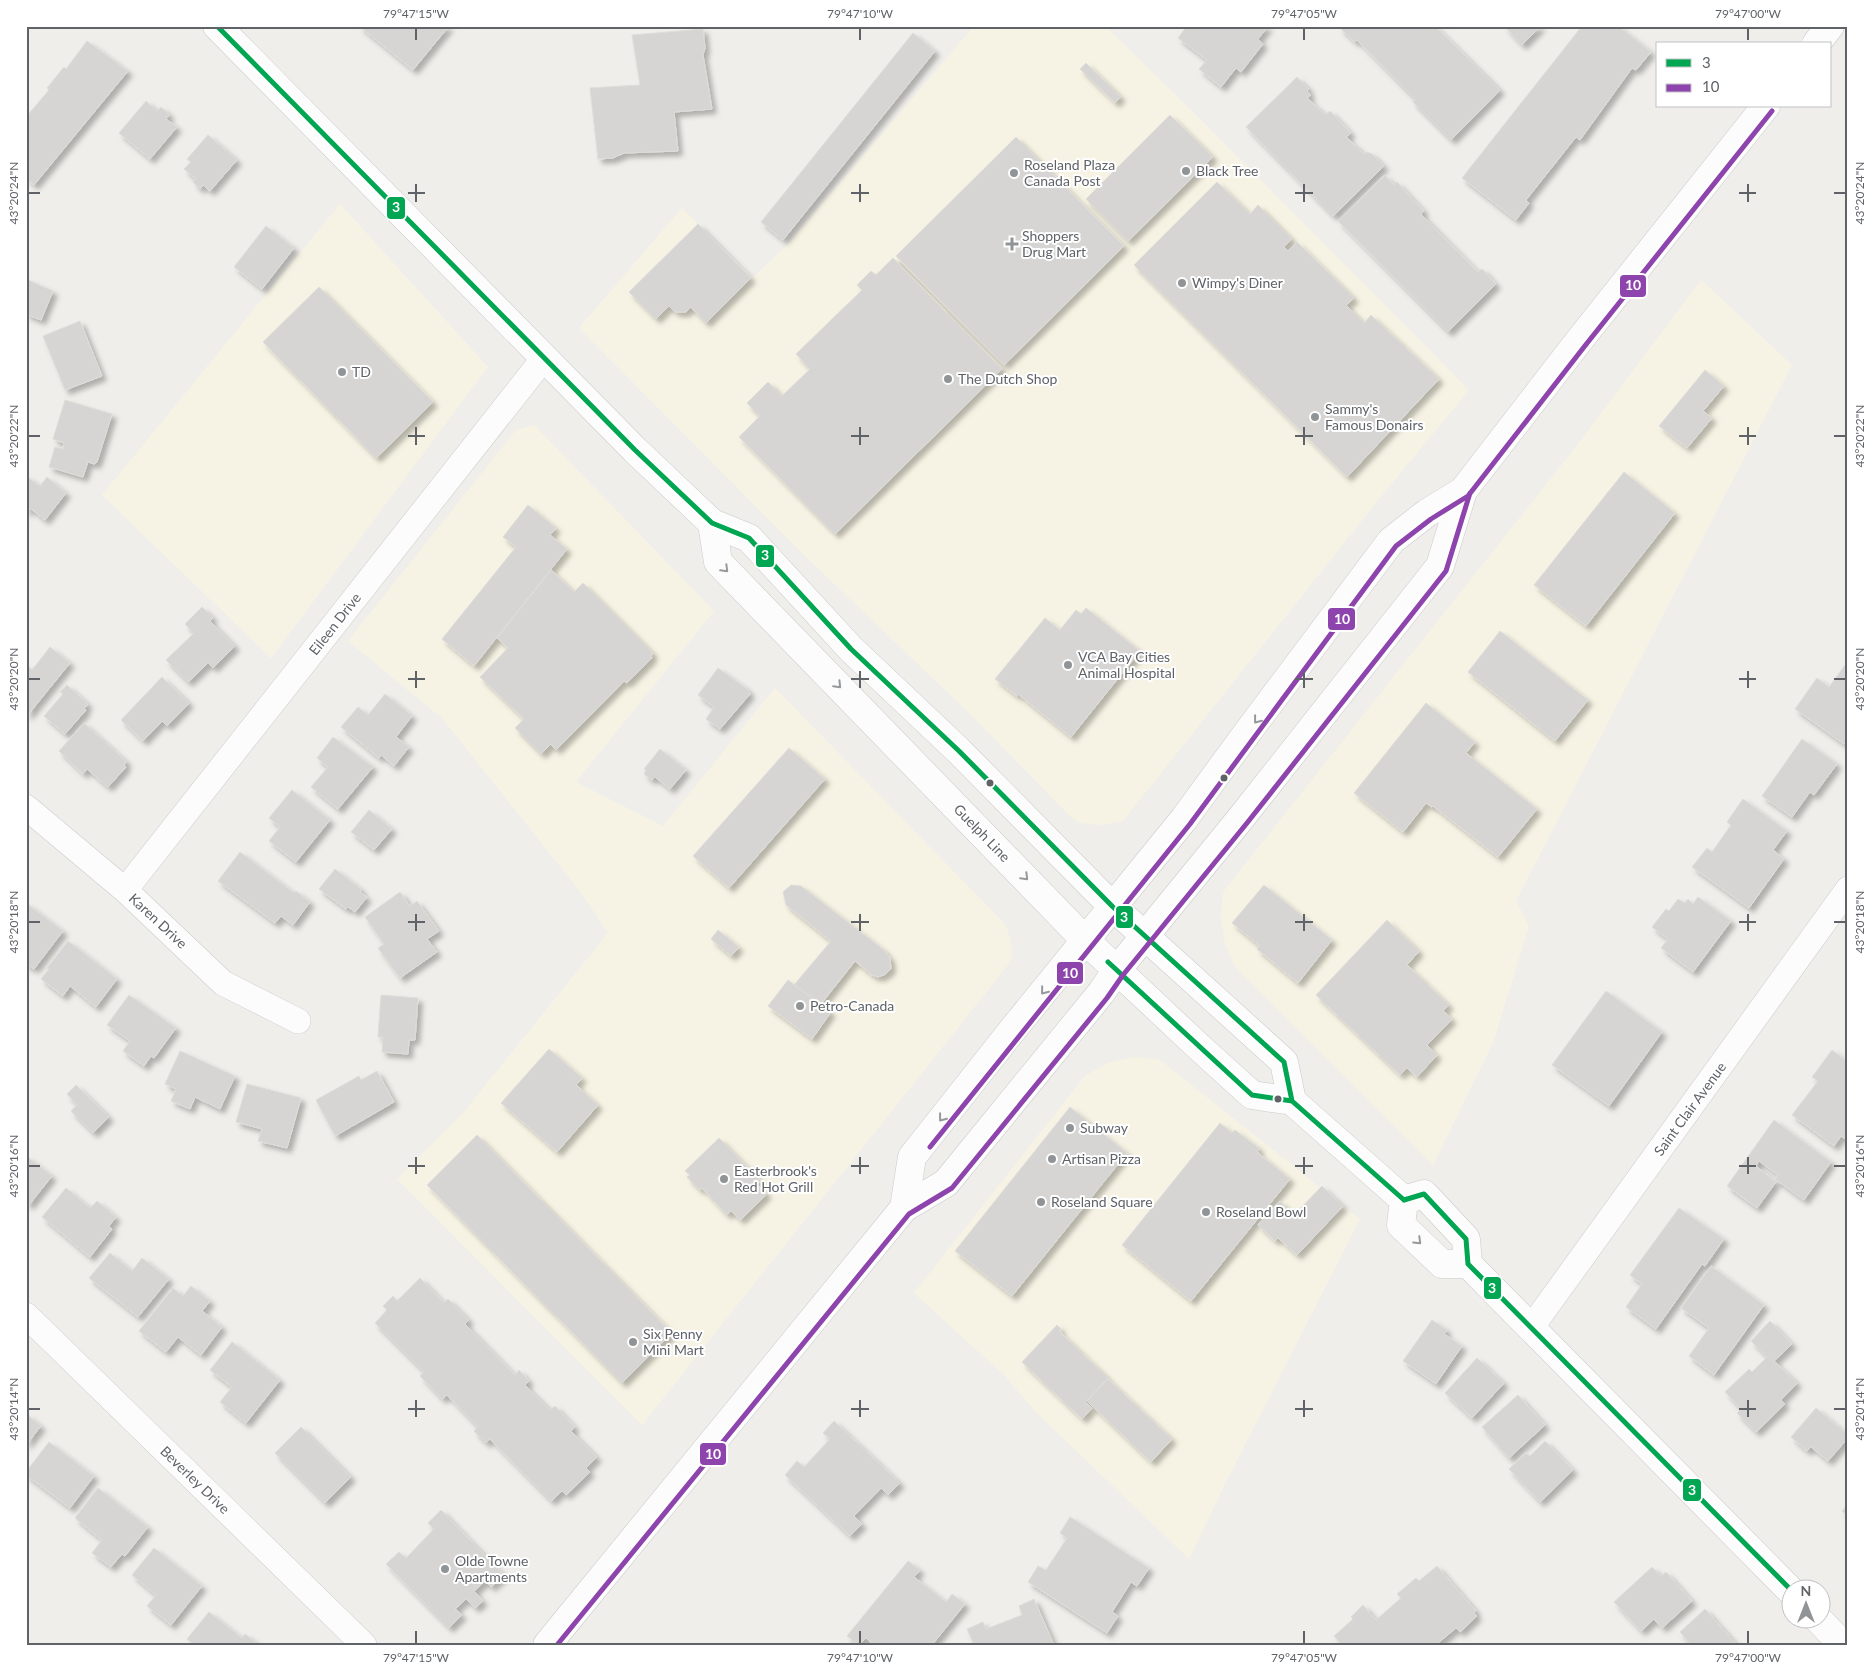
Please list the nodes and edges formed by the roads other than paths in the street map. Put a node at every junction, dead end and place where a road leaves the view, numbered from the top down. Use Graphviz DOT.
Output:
graph roads {
  1 [pos="1830,26"];
  2 [pos="222,28"];
  3 [pos="1818,42"];
  4 [pos="1764,108"];
  5 [pos="544,358"];
  6 [pos="1463,491"];
  7 [pos="712,523"];
  8 [pos="26,807"];
  9 [pos="125,890"];
  10 [pos="1848,890"];
  11 [pos="1113,907"];
  12 [pos="1145,937"];
  13 [pos="1085,940"];
  14 [pos="1117,970"];
  15 [pos="298,1022"];
  16 [pos="1292,1101"];
  17 [pos="1404,1200"];
  18 [pos="904,1208"];
  19 [pos="1468,1264"];
  20 [pos="26,1315"];
  21 [pos="1531,1328"];
  22 [pos="1782,1582"];
  23 [pos="1827,1628"];
  24 [pos="364,1645"];
  25 [pos="547,1645"];
  26 [pos="1843,1645"];
  1 -- 3 [label="main road"];
  2 -- 5 [label="main road"];
  4 -- 6 [label="main road"];
  5 -- 7 [label="main road"];
  5 -- 9 [label="street, Eileen Drive"];
  6 -- 11 [label="main road, one-way"];
  6 -- 12 [label="main road"];
  7 -- 11 [label="main road"];
  7 -- 13 [label="main road, Guelph Line, one-way"];
  8 -- 9 [label="street, Karen Drive"];
  9 -- 15 [label="street, Karen Drive"];
  10 -- 21 [label="street, Saint Clair Avenue"];
  11 -- 12 [label="main road"];
  11 -- 13 [label="main road"];
  12 -- 14 [label="main road"];
  12 -- 16 [label="main road"];
  13 -- 14 [label="main road, Guelph Line"];
  13 -- 18 [label="main road, one-way"];
  14 -- 16 [label="main road, Guelph Line"];
  14 -- 18 [label="main road"];
  16 -- 17 [label="main road"];
  17 -- 19 [label="main road"];
  17 -- 19 [label="main road, one-way"];
  18 -- 25 [label="main road"];
  19 -- 21 [label="main road"];
  20 -- 24 [label="street, Beverley Drive"];
  21 -- 22 [label="main road"];
  23 -- 26 [label="main road"];
}
